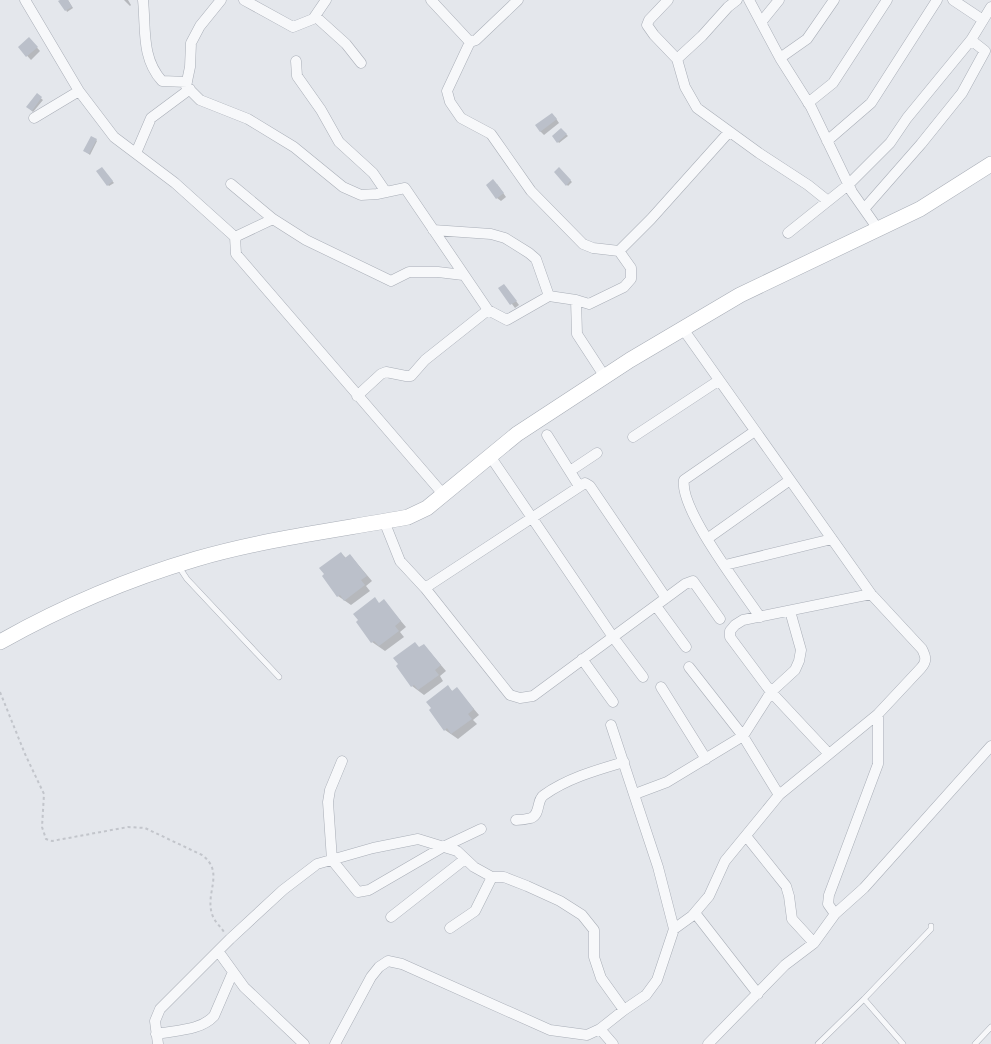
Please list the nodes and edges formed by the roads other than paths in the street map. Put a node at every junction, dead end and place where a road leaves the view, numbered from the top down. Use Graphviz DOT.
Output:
graph roads {
  1 [pos="25,0"];
  2 [pos="143,0"];
  3 [pos="221,0"];
  4 [pos="244,0"];
  5 [pos="326,0"];
  6 [pos="431,0"];
  7 [pos="518,0"];
  8 [pos="668,0"];
  9 [pos="737,0"];
  10 [pos="749,0"];
  11 [pos="779,0"];
  12 [pos="834,0"];
  13 [pos="887,0"];
  14 [pos="937,0"];
  15 [pos="954,0"];
  16 [pos="991,7"];
  17 [pos="315,16"];
  18 [pos="983,20"];
  19 [pos="762,21"];
  20 [pos="971,40"];
  21 [pos="470,42"];
  22 [pos="988,50"];
  23 [pos="780,58"];
  24 [pos="677,59"];
  25 [pos="296,61"];
  26 [pos="361,63"];
  27 [pos="188,86"];
  28 [pos="79,91"];
  29 [pos="808,103"];
  30 [pos="34,118"];
  31 [pos="729,132"];
  32 [pos="827,141"];
  33 [pos="136,153"];
  34 [pos="991,164"];
  35 [pos="231,184"];
  36 [pos="848,184"];
  37 [pos="386,192"];
  38 [pos="828,201"];
  39 [pos="864,209"];
  40 [pos="273,219"];
  41 [pos="878,229"];
  42 [pos="433,230"];
  43 [pos="788,233"];
  44 [pos="235,237"];
  45 [pos="619,251"];
  46 [pos="463,275"];
  47 [pos="549,296"];
  48 [pos="576,300"];
  49 [pos="488,310"];
  50 [pos="683,329"];
  51 [pos="605,377"];
  52 [pos="718,380"];
  53 [pos="357,396"];
  54 [pos="755,431"];
  55 [pos="547,435"];
  56 [pos="633,437"];
  57 [pos="597,453"];
  58 [pos="490,456"];
  59 [pos="570,471"];
  60 [pos="790,480"];
  61 [pos="579,486"];
  62 [pos="443,494"];
  63 [pos="533,516"];
  64 [pos="384,521"];
  65 [pos="707,539"];
  66 [pos="832,540"];
  67 [pos="725,565"];
  68 [pos="178,566"];
  69 [pos="426,588"];
  70 [pos="871,594"];
  71 [pos="666,598"];
  72 [pos="656,606"];
  73 [pos="790,611"];
  74 [pos="760,617"];
  75 [pos="720,619"];
  76 [pos="614,636"];
  77 [pos="0,642"];
  78 [pos="686,647"];
  79 [pos="582,659"];
  80 [pos="690,667"];
  81 [pos="279,677"];
  82 [pos="643,677"];
  83 [pos="661,687"];
  84 [pos="771,692"];
  85 [pos="612,702"];
  86 [pos="878,714"];
  87 [pos="611,725"];
  88 [pos="743,736"];
  89 [pos="991,746"];
  90 [pos="829,754"];
  91 [pos="706,759"];
  92 [pos="342,761"];
  93 [pos="624,762"];
  94 [pos="635,794"];
  95 [pos="779,795"];
  96 [pos="516,820"];
  97 [pos="481,829"];
  98 [pos="746,836"];
  99 [pos="443,846"];
  100 [pos="465,859"];
  101 [pos="332,860"];
  102 [pos="492,877"];
  103 [pos="695,913"];
  104 [pos="836,914"];
  105 [pos="391,917"];
  106 [pos="931,926"];
  107 [pos="450,928"];
  108 [pos="674,929"];
  109 [pos="814,943"];
  110 [pos="218,950"];
  111 [pos="238,979"];
  112 [pos="758,994"];
  113 [pos="864,999"];
  114 [pos="624,1010"];
  115 [pos="991,1027"];
  116 [pos="600,1029"];
  117 [pos="156,1034"];
  118 [pos="583,1035"];
  119 [pos="158,1044"];
  120 [pos="304,1044"];
  121 [pos="334,1044"];
  122 [pos="576,1044"];
  123 [pos="613,1044"];
  124 [pos="708,1044"];
  125 [pos="818,1044"];
  126 [pos="903,1044"];
  127 [pos="974,1044"];
  1 -- 28 [label="street"];
  2 -- 27 [label="street"];
  3 -- 27 [label="street"];
  4 -- 17 [label="street"];
  5 -- 17 [label="street"];
  6 -- 21 [label="street"];
  7 -- 21 [label="street"];
  8 -- 24 [label="street"];
  9 -- 24 [label="street"];
  10 -- 19 [label="street"];
  11 -- 19 [label="street"];
  12 -- 23 [label="street"];
  13 -- 29 [label="street"];
  14 -- 32 [label="street"];
  15 -- 18 [label="street"];
  16 -- 18 [label="street"];
  17 -- 26 [label="street"];
  18 -- 20 [label="street"];
  19 -- 23 [label="street"];
  20 -- 22 [label="street"];
  20 -- 36 [label="street"];
  21 -- 45 [label="street"];
  22 -- 39 [label="street"];
  23 -- 29 [label="street"];
  24 -- 31 [label="street"];
  25 -- 37 [label="street"];
  27 -- 33 [label="street"];
  27 -- 37 [label="street"];
  28 -- 30 [label="street"];
  28 -- 33 [label="street"];
  29 -- 32 [label="street"];
  31 -- 38 [label="street"];
  31 -- 45 [label="street"];
  32 -- 36 [label="street"];
  33 -- 44 [label="street"];
  34 -- 41 [label="street"];
  35 -- 40 [label="street"];
  36 -- 38 [label="street"];
  36 -- 39 [label="street"];
  37 -- 42 [label="street"];
  38 -- 43 [label="street"];
  39 -- 41 [label="street"];
  40 -- 44 [label="street"];
  40 -- 46 [label="street"];
  41 -- 50 [label="street"];
  42 -- 46 [label="street"];
  42 -- 47 [label="street"];
  44 -- 53 [label="street"];
  45 -- 48 [label="street"];
  46 -- 49 [label="street"];
  47 -- 48 [label="street"];
  47 -- 49 [label="street"];
  48 -- 51 [label="street"];
  49 -- 53 [label="street"];
  50 -- 51 [label="street"];
  50 -- 52 [label="street"];
  51 -- 58 [label="street"];
  52 -- 54 [label="street"];
  52 -- 56 [label="street"];
  53 -- 62 [label="street"];
  54 -- 60 [label="street"];
  54 -- 65 [label="street"];
  55 -- 59 [label="street"];
  57 -- 59 [label="street"];
  58 -- 62 [label="street"];
  58 -- 63 [label="street"];
  59 -- 61 [label="street"];
  60 -- 65 [label="street"];
  60 -- 66 [label="street"];
  61 -- 63 [label="street"];
  61 -- 71 [label="street"];
  62 -- 64 [label="street"];
  63 -- 69 [label="street"];
  63 -- 76 [label="street"];
  64 -- 68 [label="street"];
  64 -- 69 [label="street"];
  65 -- 67 [label="street"];
  66 -- 67 [label="street"];
  66 -- 70 [label="street"];
  67 -- 74 [label="street"];
  68 -- 77 [label="street"];
  68 -- 81 [label="lane"];
  69 -- 79 [label="street"];
  70 -- 73 [label="street"];
  70 -- 86 [label="street"];
  71 -- 72 [label="street"];
  71 -- 75 [label="street"];
  72 -- 76 [label="street"];
  72 -- 78 [label="street"];
  73 -- 74 [label="street"];
  73 -- 84 [label="street"];
  74 -- 84 [label="street"];
  76 -- 79 [label="street"];
  76 -- 82 [label="street"];
  79 -- 85 [label="street"];
  80 -- 88 [label="street"];
  83 -- 91 [label="street"];
  84 -- 88 [label="street"];
  84 -- 90 [label="street"];
  86 -- 90 [label="street"];
  86 -- 104 [label="street"];
  87 -- 93 [label="street"];
  88 -- 91 [label="street"];
  88 -- 95 [label="street"];
  89 -- 104 [label="street"];
  90 -- 95 [label="street"];
  91 -- 94 [label="street"];
  92 -- 101 [label="street"];
  93 -- 94 [label="street"];
  93 -- 96 [label="street"];
  94 -- 108 [label="street"];
  95 -- 98 [label="street"];
  97 -- 99 [label="street"];
  98 -- 103 [label="street"];
  98 -- 109 [label="street"];
  99 -- 100 [label="street"];
  99 -- 101 [label="street"];
  99 -- 101 [label="street"];
  100 -- 102 [label="street"];
  100 -- 105 [label="street"];
  101 -- 110 [label="street"];
  102 -- 107 [label="street"];
  102 -- 114 [label="street"];
  103 -- 108 [label="street"];
  103 -- 112 [label="street"];
  104 -- 109 [label="street"];
  106 -- 113 [label="lane"];
  108 -- 114 [label="street"];
  109 -- 112 [label="street"];
  110 -- 111 [label="street"];
  110 -- 117 [label="street"];
  111 -- 117 [label="street"];
  111 -- 120 [label="street"];
  112 -- 124 [label="street"];
  113 -- 125 [label="lane"];
  113 -- 126 [label="lane"];
  114 -- 116 [label="street"];
  115 -- 127 [label="lane"];
  116 -- 118 [label="street"];
  116 -- 123 [label="street"];
  117 -- 119 [label="street"];
  118 -- 121 [label="street"];
  118 -- 122 [label="street"];
}
